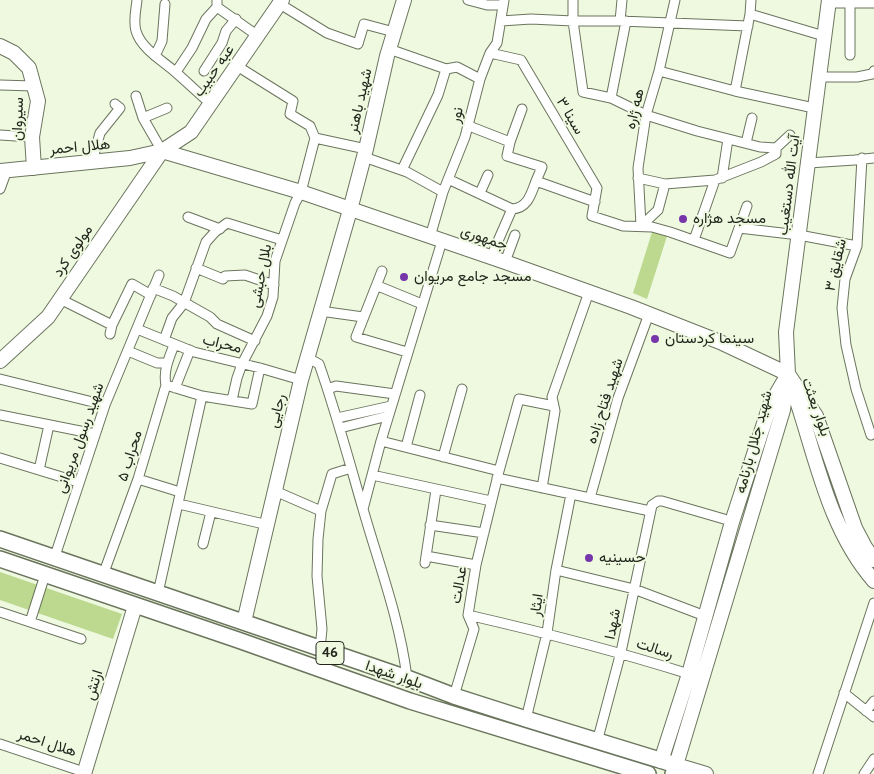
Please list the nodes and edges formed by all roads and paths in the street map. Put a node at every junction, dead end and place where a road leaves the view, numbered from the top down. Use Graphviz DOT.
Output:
graph roads {
  1 [pos="137,0"];
  2 [pos="404,0"];
  3 [pos="468,0"];
  4 [pos="573,0"];
  5 [pos="622,0"];
  6 [pos="675,0"];
  7 [pos="751,0"];
  8 [pos="829,1"];
  9 [pos="281,2"];
  10 [pos="504,2"];
  11 [pos="874,2"];
  12 [pos="165,4"];
  13 [pos="217,4"];
  14 [pos="850,4"];
  15 [pos="750,14"];
  16 [pos="236,19"];
  17 [pos="501,20"];
  18 [pos="573,21"];
  19 [pos="623,21"];
  20 [pos="669,23"];
  21 [pos="748,26"];
  22 [pos="394,32"];
  23 [pos="258,36"];
  24 [pos="824,36"];
  25 [pos="389,49"];
  26 [pos="4,51"];
  27 [pos="490,54"];
  28 [pos="850,55"];
  29 [pos="155,56"];
  30 [pos="237,66"];
  31 [pos="446,69"];
  32 [pos="204,71"];
  33 [pos="659,71"];
  34 [pos="874,71"];
  35 [pos="176,72"];
  36 [pos="819,76"];
  37 [pos="480,79"];
  38 [pos="0,85"];
  39 [pos="33,86"];
  40 [pos="735,91"];
  41 [pos="136,96"];
  42 [pos="611,98"];
  43 [pos="115,104"];
  44 [pos="211,104"];
  45 [pos="167,108"];
  46 [pos="814,108"];
  47 [pos="522,109"];
  48 [pos="646,115"];
  49 [pos="143,118"];
  50 [pos="752,118"];
  51 [pos="469,126"];
  52 [pos="0,135"];
  53 [pos="790,135"];
  54 [pos="32,137"];
  55 [pos="315,138"];
  56 [pos="728,139"];
  57 [pos="510,142"];
  58 [pos="746,143"];
  59 [pos="776,148"];
  60 [pos="162,151"];
  61 [pos="365,153"];
  62 [pos="862,158"];
  63 [pos="874,158"];
  64 [pos="92,162"];
  65 [pos="808,163"];
  66 [pos="34,168"];
  67 [pos="4,170"];
  68 [pos="402,170"];
  69 [pos="488,174"];
  70 [pos="638,178"];
  71 [pos="448,179"];
  72 [pos="718,179"];
  73 [pos="536,182"];
  74 [pos="665,184"];
  75 [pos="0,189"];
  76 [pos="301,192"];
  77 [pos="443,192"];
  78 [pos="480,193"];
  79 [pos="594,202"];
  80 [pos="747,206"];
  81 [pos="512,209"];
  82 [pos="350,210"];
  83 [pos="188,217"];
  84 [pos="641,226"];
  85 [pos="220,228"];
  86 [pos="739,228"];
  87 [pos="515,235"];
  88 [pos="800,235"];
  89 [pos="436,239"];
  90 [pos="282,240"];
  91 [pos="694,240"];
  92 [pos="857,246"];
  93 [pos="491,257"];
  94 [pos="505,262"];
  95 [pos="196,268"];
  96 [pos="382,270"];
  97 [pos="159,275"];
  98 [pos="274,285"];
  99 [pos="378,286"];
  100 [pos="152,291"];
  101 [pos="589,292"];
  102 [pos="60,299"];
  103 [pos="184,303"];
  104 [pos="422,304"];
  105 [pos="320,311"];
  106 [pos="648,314"];
  107 [pos="363,317"];
  108 [pos="137,329"];
  109 [pos="164,340"];
  110 [pos="255,341"];
  111 [pos="174,345"];
  112 [pos="190,350"];
  113 [pos="128,351"];
  114 [pos="407,352"];
  115 [pos="308,358"];
  116 [pos="0,361"];
  117 [pos="167,363"];
  118 [pos="242,364"];
  119 [pos="260,368"];
  120 [pos="788,374"];
  121 [pos="0,379"];
  122 [pos="302,380"];
  123 [pos="170,387"];
  124 [pos="328,389"];
  125 [pos="462,389"];
  126 [pos="395,394"];
  127 [pos="420,395"];
  128 [pos="202,396"];
  129 [pos="232,400"];
  130 [pos="105,405"];
  131 [pos="391,406"];
  132 [pos="555,408"];
  133 [pos="0,415"];
  134 [pos="388,416"];
  135 [pos="337,418"];
  136 [pos="49,425"];
  137 [pos="340,428"];
  138 [pos="95,434"];
  139 [pos="871,435"];
  140 [pos="381,441"];
  141 [pos="406,448"];
  142 [pos="443,457"];
  143 [pos="0,458"];
  144 [pos="351,468"];
  145 [pos="39,470"];
  146 [pos="498,474"];
  147 [pos="372,475"];
  148 [pos="138,479"];
  149 [pos="78,482"];
  150 [pos="542,488"];
  151 [pos="436,490"];
  152 [pos="180,492"];
  153 [pos="275,492"];
  154 [pos="571,494"];
  155 [pos="590,498"];
  156 [pos="491,501"];
  157 [pos="179,504"];
  158 [pos="363,509"];
  159 [pos="321,511"];
  160 [pos="650,511"];
  161 [pos="211,512"];
  162 [pos="724,519"];
  163 [pos="268,525"];
  164 [pos="430,525"];
  165 [pos="484,533"];
  166 [pos="0,539"];
  167 [pos="203,544"];
  168 [pos="0,559"];
  169 [pos="54,559"];
  170 [pos="874,560"];
  171 [pos="476,566"];
  172 [pos="556,570"];
  173 [pos="45,575"];
  174 [pos="103,575"];
  175 [pos="874,581"];
  176 [pos="634,589"];
  177 [pos="158,593"];
  178 [pos="874,603"];
  179 [pos="135,606"];
  180 [pos="0,612"];
  181 [pos="468,615"];
  182 [pos="705,616"];
  183 [pos="30,622"];
  184 [pos="244,622"];
  185 [pos="547,633"];
  186 [pos="81,639"];
  187 [pos="320,649"];
  188 [pos="621,652"];
  189 [pos="689,674"];
  190 [pos="407,678"];
  191 [pos="844,693"];
  192 [pos="454,696"];
  193 [pos="874,701"];
  194 [pos="866,710"];
  195 [pos="874,717"];
  196 [pos="526,720"];
  197 [pos="597,742"];
  198 [pos="0,744"];
  199 [pos="874,759"];
  200 [pos="659,767"];
  201 [pos="675,770"];
  202 [pos="84,773"];
  203 [pos="648,774"];
  204 [pos="706,774"];
  205 [pos="818,774"];
  206 [pos="864,774"];
  1 -- 29 [label="street"];
  2 -- 22 [label="street, شهید باهنر"];
  3 -- 10 [label="street"];
  4 -- 18 [label="street"];
  5 -- 19 [label="street"];
  6 -- 20 [label="street, هه ژاره"];
  7 -- 15 [label="street"];
  8 -- 14 [label="street"];
  8 -- 24 [label="street, آیت الله دستغیب"];
  9 -- 22 [label="street"];
  9 -- 23 [label="street, عبه حبیب"];
  10 -- 17 [label="street, نور"];
  11 -- 14 [label="street"];
  12 -- 29 [label="street"];
  13 -- 16 [label="street"];
  13 -- 35 [label="street"];
  14 -- 28 [label="street"];
  15 -- 21 [label="street"];
  15 -- 24 [label="street"];
  16 -- 23 [label="street"];
  16 -- 32 [label="street"];
  17 -- 18 [label="street"];
  17 -- 27 [label="street, نور"];
  18 -- 19 [label="street"];
  18 -- 42 [label="street"];
  19 -- 20 [label="street"];
  19 -- 42 [label="street"];
  20 -- 21 [label="street"];
  20 -- 33 [label="street, هه ژاره"];
  21 -- 40 [label="street"];
  22 -- 25 [label="street, شهید باهنر"];
  23 -- 30 [label="street, عبه حبیب"];
  24 -- 36 [label="street, آیت الله دستغیب"];
  25 -- 31 [label="street"];
  25 -- 61 [label="street, شهید باهنر"];
  26 -- 39 [label="street, سیروان"];
  27 -- 37 [label="street, نور"];
  27 -- 79 [label="street, سینا ۳"];
  29 -- 35 [label="street"];
  30 -- 44 [label="street, عبه حبیب"];
  30 -- 55 [label="street"];
  31 -- 37 [label="street"];
  31 -- 68 [label="street"];
  33 -- 40 [label="street"];
  33 -- 48 [label="street, هه ژاره"];
  34 -- 36 [label="street"];
  35 -- 44 [label="street"];
  36 -- 46 [label="street, آیت الله دستغیب"];
  37 -- 51 [label="street, نور"];
  38 -- 39 [label="street"];
  39 -- 54 [label="street, سیروان"];
  40 -- 46 [label="street"];
  41 -- 49 [label="street"];
  42 -- 48 [label="street"];
  43 -- 64 [label="street"];
  44 -- 60 [label="street, عبه حبیب"];
  45 -- 49 [label="street"];
  46 -- 65 [label="street, آیت الله دستغیب"];
  47 -- 57 [label="street"];
  48 -- 56 [label="street"];
  48 -- 70 [label="street, هه ژاره"];
  49 -- 60 [label="street"];
  50 -- 58 [label="street"];
  51 -- 57 [label="street"];
  51 -- 71 [label="street, نور"];
  52 -- 54 [label="street"];
  53 -- 59 [label="street"];
  54 -- 66 [label="street, سیروان"];
  55 -- 61 [label="street"];
  55 -- 76 [label="street, بلال حبشی"];
  56 -- 58 [label="street"];
  56 -- 72 [label="street"];
  57 -- 73 [label="street"];
  58 -- 59 [label="street"];
  59 -- 72 [label="street"];
  60 -- 64 [label="street, هلال احمر"];
  60 -- 76 [label="street, جمهوری"];
  60 -- 102 [label="street, مولوی کرد"];
  61 -- 68 [label="street"];
  61 -- 82 [label="street, شهید باهنر"];
  62 -- 63 [label="street"];
  62 -- 65 [label="street"];
  62 -- 92 [label="street, شقایق ۳"];
  64 -- 66 [label="street, هلال احمر"];
  65 -- 88 [label="street, آیت الله دستغیب"];
  66 -- 67 [label="street, هلال احمر"];
  67 -- 75 [label="street"];
  68 -- 77 [label="street"];
  69 -- 78 [label="street"];
  70 -- 74 [label="street"];
  70 -- 84 [label="street, هه ژاره"];
  71 -- 77 [label="street, نور"];
  71 -- 78 [label="street"];
  72 -- 74 [label="street"];
  72 -- 91 [label="street"];
  73 -- 79 [label="street"];
  73 -- 81 [label="street"];
  74 -- 84 [label="street"];
  76 -- 82 [label="street, جمهوری"];
  76 -- 90 [label="street, بلال حبشی"];
  77 -- 89 [label="street, نور"];
  78 -- 81 [label="street"];
  79 -- 84 [label="street, سینا ۳"];
  80 -- 86 [label="street"];
  81 -- 93 [label="street"];
  82 -- 89 [label="street, جمهوری"];
  82 -- 105 [label="street, رجایی"];
  83 -- 85 [label="street"];
  84 -- 91 [label="street"];
  85 -- 90 [label="street"];
  85 -- 95 [label="street"];
  86 -- 88 [label="street"];
  86 -- 91 [label="street"];
  87 -- 94 [label="street"];
  88 -- 92 [label="street"];
  88 -- 120 [label="street, آیت الله دستغیب"];
  89 -- 93 [label="street, جمهوری"];
  89 -- 104 [label="street, نور"];
  90 -- 98 [label="street, بلال حبشی"];
  92 -- 139 [label="street, شقایق ۳"];
  93 -- 94 [label="street, جمهوری"];
  94 -- 101 [label="street, جمهوری"];
  95 -- 98 [label="street"];
  95 -- 103 [label="street"];
  96 -- 99 [label="street"];
  97 -- 100 [label="street, شهید رسول مریوانی"];
  98 -- 110 [label="street, بلال حبشی"];
  99 -- 104 [label="street"];
  99 -- 107 [label="street"];
  100 -- 102 [label="street"];
  100 -- 103 [label="street"];
  100 -- 108 [label="street, شهید رسول مریوانی"];
  101 -- 106 [label="street, جمهوری"];
  101 -- 132 [label="street"];
  102 -- 116 [label="street, مولوی کرد"];
  103 -- 109 [label="street"];
  103 -- 110 [label="street"];
  104 -- 114 [label="street, نور"];
  105 -- 107 [label="street"];
  105 -- 115 [label="street, رجایی"];
  106 -- 120 [label="street, جمهوری"];
  106 -- 155 [label="street, شهید فتاح زاده"];
  107 -- 114 [label="street"];
  108 -- 109 [label="street, محراب"];
  108 -- 113 [label="street, شهید رسول مریوانی"];
  109 -- 111 [label="street, محراب"];
  110 -- 118 [label="street, بلال حبشی"];
  111 -- 112 [label="street, محراب"];
  111 -- 117 [label="street, محراب ۵"];
  112 -- 118 [label="street, محراب"];
  112 -- 123 [label="street"];
  113 -- 117 [label="street"];
  113 -- 130 [label="street, شهید رسول مریوانی"];
  114 -- 126 [label="street, نور"];
  115 -- 122 [label="street, رجایی"];
  115 -- 124 [label="street"];
  117 -- 123 [label="street, محراب ۵"];
  118 -- 119 [label="street, محراب"];
  118 -- 129 [label="street, بلال حبشی"];
  119 -- 122 [label="street, محراب"];
  119 -- 129 [label="street"];
  120 -- 170 [label="street, بلوار بعثت"];
  120 -- 175 [label="street, بلوار بعثت"];
  120 -- 182 [label="street, شهید جلال بارنامه"];
  120 -- 201 [label="street, شهید جلال بارنامه"];
  121 -- 130 [label="street"];
  122 -- 153 [label="street, رجایی"];
  123 -- 128 [label="street"];
  123 -- 148 [label="street, محراب ۵"];
  124 -- 126 [label="street"];
  124 -- 135 [label="street"];
  125 -- 142 [label="street"];
  126 -- 131 [label="street, نور"];
  127 -- 141 [label="street"];
  128 -- 129 [label="street"];
  128 -- 152 [label="street"];
  130 -- 138 [label="street, شهید رسول مریوانی"];
  131 -- 134 [label="street, نور"];
  131 -- 135 [label="street"];
  132 -- 146 [label="street, عدالت"];
  132 -- 150 [label="street"];
  133 -- 136 [label="street"];
  134 -- 137 [label="street"];
  134 -- 140 [label="street, نور"];
  135 -- 137 [label="street"];
  136 -- 138 [label="street"];
  136 -- 145 [label="street"];
  137 -- 144 [label="street"];
  138 -- 149 [label="street, شهید رسول مریوانی"];
  140 -- 141 [label="street"];
  140 -- 147 [label="street, نور"];
  141 -- 142 [label="street"];
  142 -- 146 [label="street"];
  143 -- 145 [label="street"];
  144 -- 158 [label="street"];
  144 -- 159 [label="street"];
  145 -- 149 [label="street"];
  146 -- 150 [label="street"];
  146 -- 156 [label="street, عدالت"];
  147 -- 151 [label="street"];
  147 -- 158 [label="street, نور"];
  148 -- 152 [label="street"];
  148 -- 174 [label="street, محراب ۵"];
  149 -- 169 [label="street, شهید رسول مریوانی"];
  150 -- 154 [label="street"];
  151 -- 156 [label="street"];
  151 -- 164 [label="street"];
  152 -- 157 [label="street"];
  153 -- 159 [label="street"];
  153 -- 163 [label="street, رجایی"];
  154 -- 155 [label="street"];
  154 -- 172 [label="street, ایثار"];
  155 -- 160 [label="street"];
  156 -- 165 [label="street, عدالت"];
  157 -- 161 [label="street"];
  157 -- 177 [label="street"];
  158 -- 190 [label="street"];
  159 -- 187 [label="street"];
  160 -- 162 [label="street"];
  160 -- 176 [label="street, شهدا"];
  161 -- 163 [label="street"];
  161 -- 167 [label="street"];
  163 -- 184 [label="street, رجایی"];
  164 -- 165 [label="street"];
  164 -- 171 [label="street"];
  165 -- 171 [label="street, عدالت"];
  166 -- 169 [label="main road, بلوار شهدا / 46"];
  168 -- 173 [label="main road, بلوار شهدا / 46"];
  169 -- 174 [label="main road, بلوار شهدا / 46"];
  171 -- 181 [label="street, عدالت"];
  172 -- 176 [label="street"];
  172 -- 185 [label="street, ایثار"];
  173 -- 179 [label="main road, بلوار شهدا / 46"];
  173 -- 183 [label="street"];
  174 -- 177 [label="main road, بلوار شهدا / 46"];
  176 -- 182 [label="street"];
  176 -- 188 [label="street, شهدا"];
  177 -- 184 [label="main road, بلوار شهدا / 46"];
  178 -- 191 [label="street"];
  179 -- 202 [label="street, ارتش"];
  179 -- 203 [label="main road, بلوار شهدا / 46"];
  180 -- 183 [label="street"];
  181 -- 185 [label="street, رسالت"];
  181 -- 192 [label="street, عدالت"];
  182 -- 189 [label="street, شهید جلال بارنامه"];
  183 -- 186 [label="street"];
  184 -- 187 [label="main road, بلوار شهدا / 46"];
  185 -- 188 [label="street, رسالت"];
  185 -- 196 [label="street, ایثار"];
  187 -- 190 [label="main road, بلوار شهدا / 46"];
  188 -- 189 [label="street, رسالت"];
  188 -- 197 [label="street, شهدا"];
  189 -- 200 [label="street, شهید جلال بارنامه"];
  190 -- 192 [label="main road, بلوار شهدا / 46"];
  191 -- 194 [label="street"];
  191 -- 205 [label="street"];
  192 -- 196 [label="main road, بلوار شهدا / 46"];
  193 -- 194 [label="street"];
  194 -- 195 [label="street"];
  196 -- 197 [label="main road, بلوار شهدا / 46"];
  197 -- 200 [label="main road, بلوار شهدا / 46"];
  198 -- 202 [label="street, هلال احمر"];
  199 -- 206 [label="street"];
  200 -- 201 [label="main road, بلوار شهدا"];
  201 -- 204 [label="street"];
}
